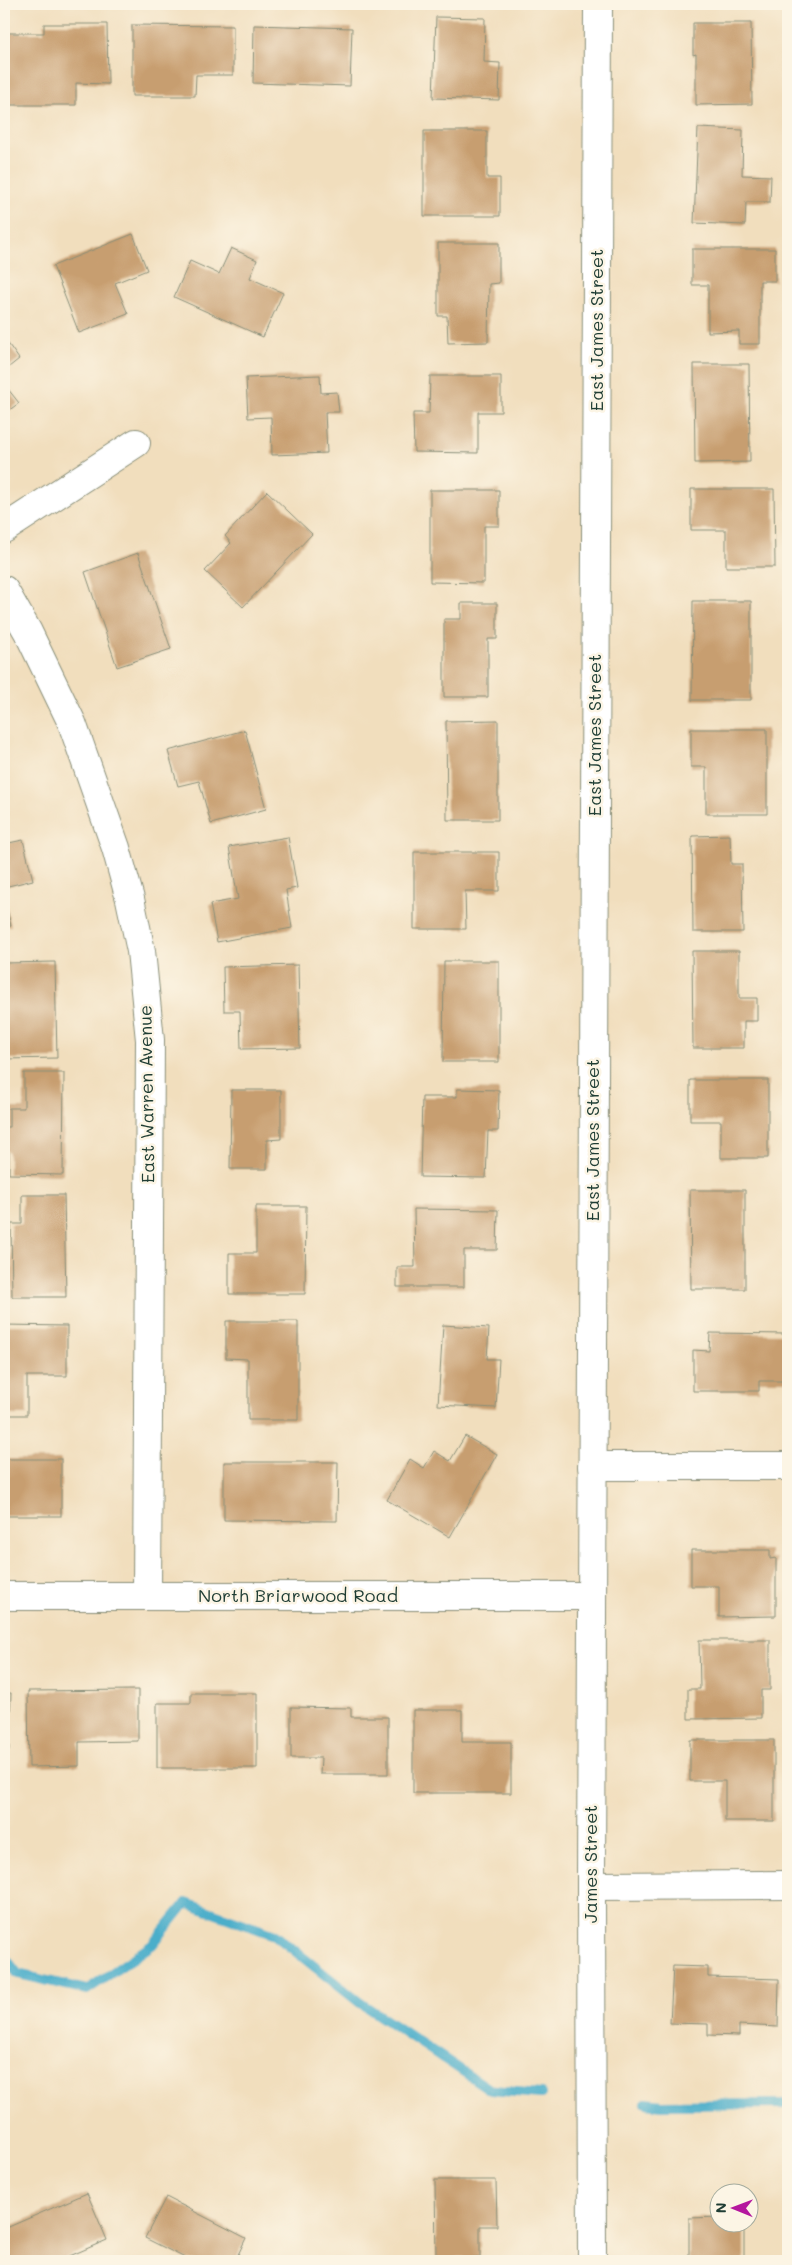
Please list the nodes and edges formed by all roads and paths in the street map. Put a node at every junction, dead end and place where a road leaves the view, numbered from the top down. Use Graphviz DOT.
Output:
graph roads {
  1 [pos="598,4"];
  2 [pos="136,443"];
  3 [pos="4,529"];
  4 [pos="4,590"];
  5 [pos="592,1466"];
  6 [pos="788,1466"];
  7 [pos="4,1596"];
  8 [pos="147,1596"];
  9 [pos="592,1596"];
  10 [pos="788,1885"];
  11 [pos="591,1886"];
  12 [pos="592,2261"];
  1 -- 5 [label="street, East James Street"];
  2 -- 3 [label="street"];
  4 -- 8 [label="street, East Warren Avenue"];
  5 -- 6 [label="street"];
  5 -- 9 [label="street, James Street"];
  7 -- 8 [label="street, North Briarwood Road"];
  8 -- 9 [label="street, North Briarwood Road"];
  9 -- 11 [label="street, James Street"];
  10 -- 11 [label="street"];
  11 -- 12 [label="street, James Street"];
}
